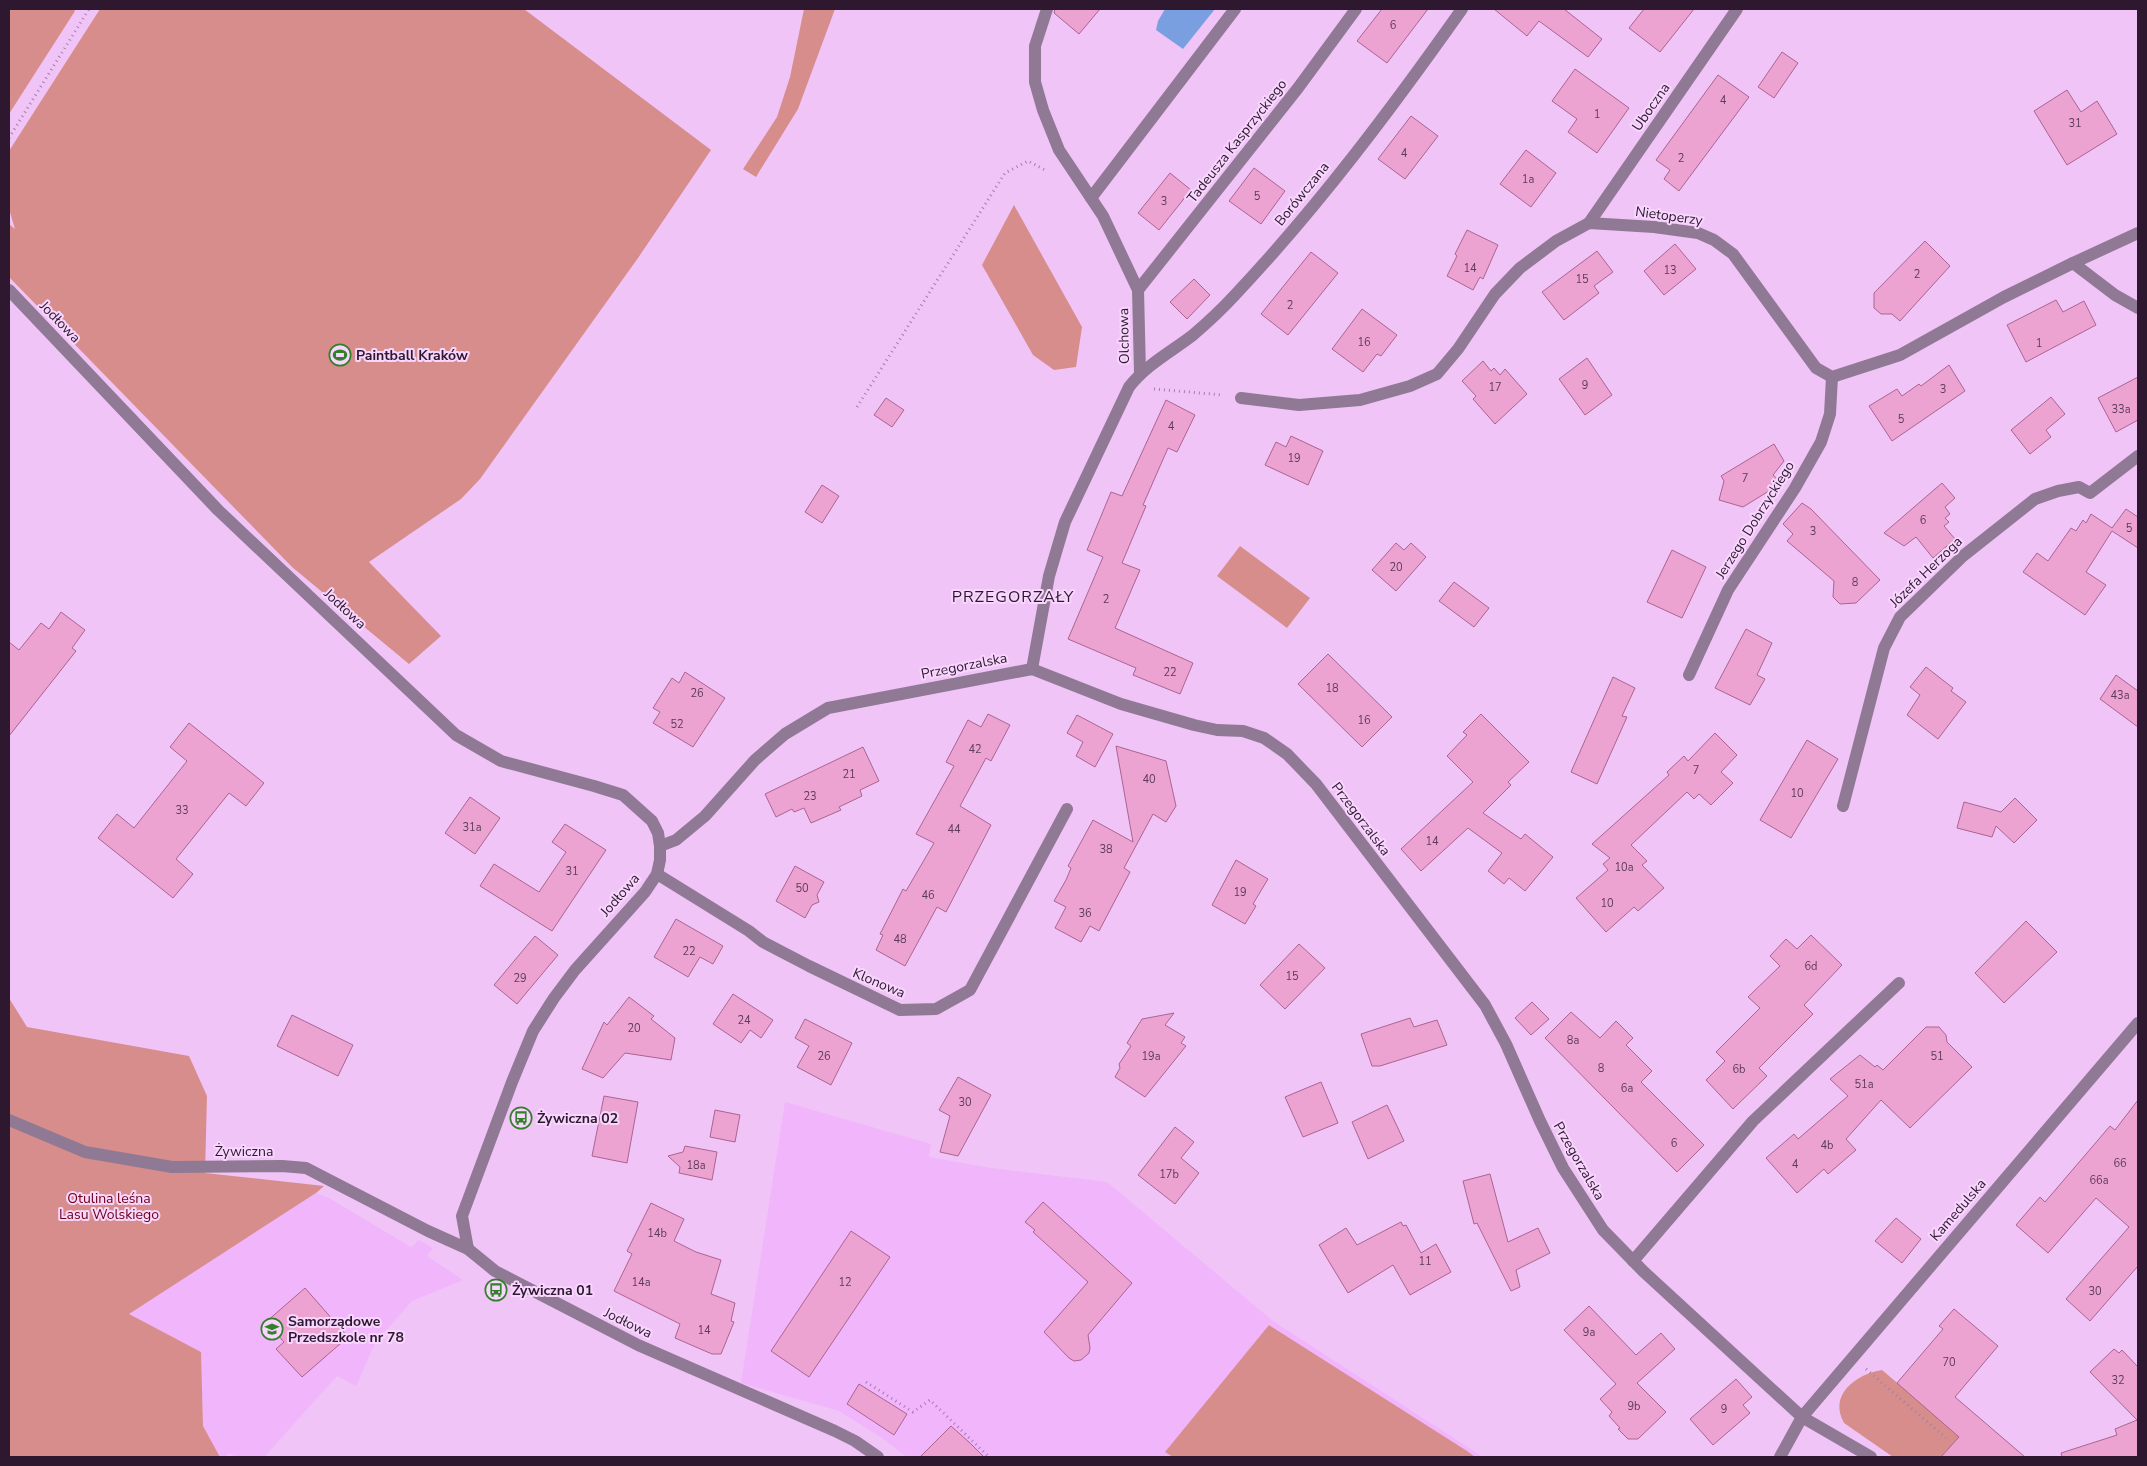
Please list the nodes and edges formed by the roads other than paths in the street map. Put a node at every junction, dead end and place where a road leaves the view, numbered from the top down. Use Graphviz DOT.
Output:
graph roads {
  1 [pos="1047,9"];
  2 [pos="1235,9"];
  3 [pos="1356,9"];
  4 [pos="1462,9"];
  5 [pos="1737,9"];
  6 [pos="1091,198"];
  7 [pos="1589,223"];
  8 [pos="2138,233"];
  9 [pos="2073,262"];
  10 [pos="9,290"];
  11 [pos="1138,290"];
  12 [pos="2138,308"];
  13 [pos="1140,373"];
  14 [pos="1832,377"];
  15 [pos="1241,398"];
  16 [pos="2138,456"];
  17 [pos="1032,669"];
  18 [pos="1689,675"];
  19 [pos="1843,806"];
  20 [pos="1067,809"];
  21 [pos="660,846"];
  22 [pos="657,874"];
  23 [pos="1899,983"];
  24 [pos="2138,1023"];
  25 [pos="9,1120"];
  26 [pos="468,1249"];
  27 [pos="1633,1261"];
  28 [pos="1802,1417"];
  29 [pos="878,1457"];
  30 [pos="1780,1457"];
  31 [pos="1871,1457"];
  1 -- 6 [label="street, Olchowa"];
  2 -- 6 [label="street"];
  3 -- 11 [label="street, Tadeusza Kasprzyckiego"];
  4 -- 13 [label="street, Borówczana"];
  5 -- 7 [label="street, Uboczna"];
  6 -- 11 [label="street, Olchowa"];
  7 -- 14 [label="street, Nietoperzy"];
  7 -- 15 [label="street"];
  8 -- 9 [label="street"];
  9 -- 12 [label="street"];
  9 -- 14 [label="street"];
  10 -- 21 [label="street, Jodłowa"];
  11 -- 13 [label="street, Olchowa"];
  13 -- 17 [label="street, Olchowa"];
  14 -- 18 [label="street, Jerzego Dobrzyckiego"];
  16 -- 19 [label="street, Józefa Herzoga"];
  17 -- 21 [label="street, Przegorzalska"];
  17 -- 27 [label="street, Przegorzalska"];
  20 -- 22 [label="street, Klonowa"];
  21 -- 22 [label="street, Jodłowa"];
  22 -- 26 [label="street, Jodłowa"];
  23 -- 27 [label="street"];
  24 -- 28 [label="street, Kamedulska"];
  25 -- 26 [label="street, Żywiczna"];
  26 -- 29 [label="street, Jodłowa"];
  27 -- 28 [label="street, Przegorzalska"];
  28 -- 30 [label="street"];
  28 -- 31 [label="street, Przegorzalska"];
}
